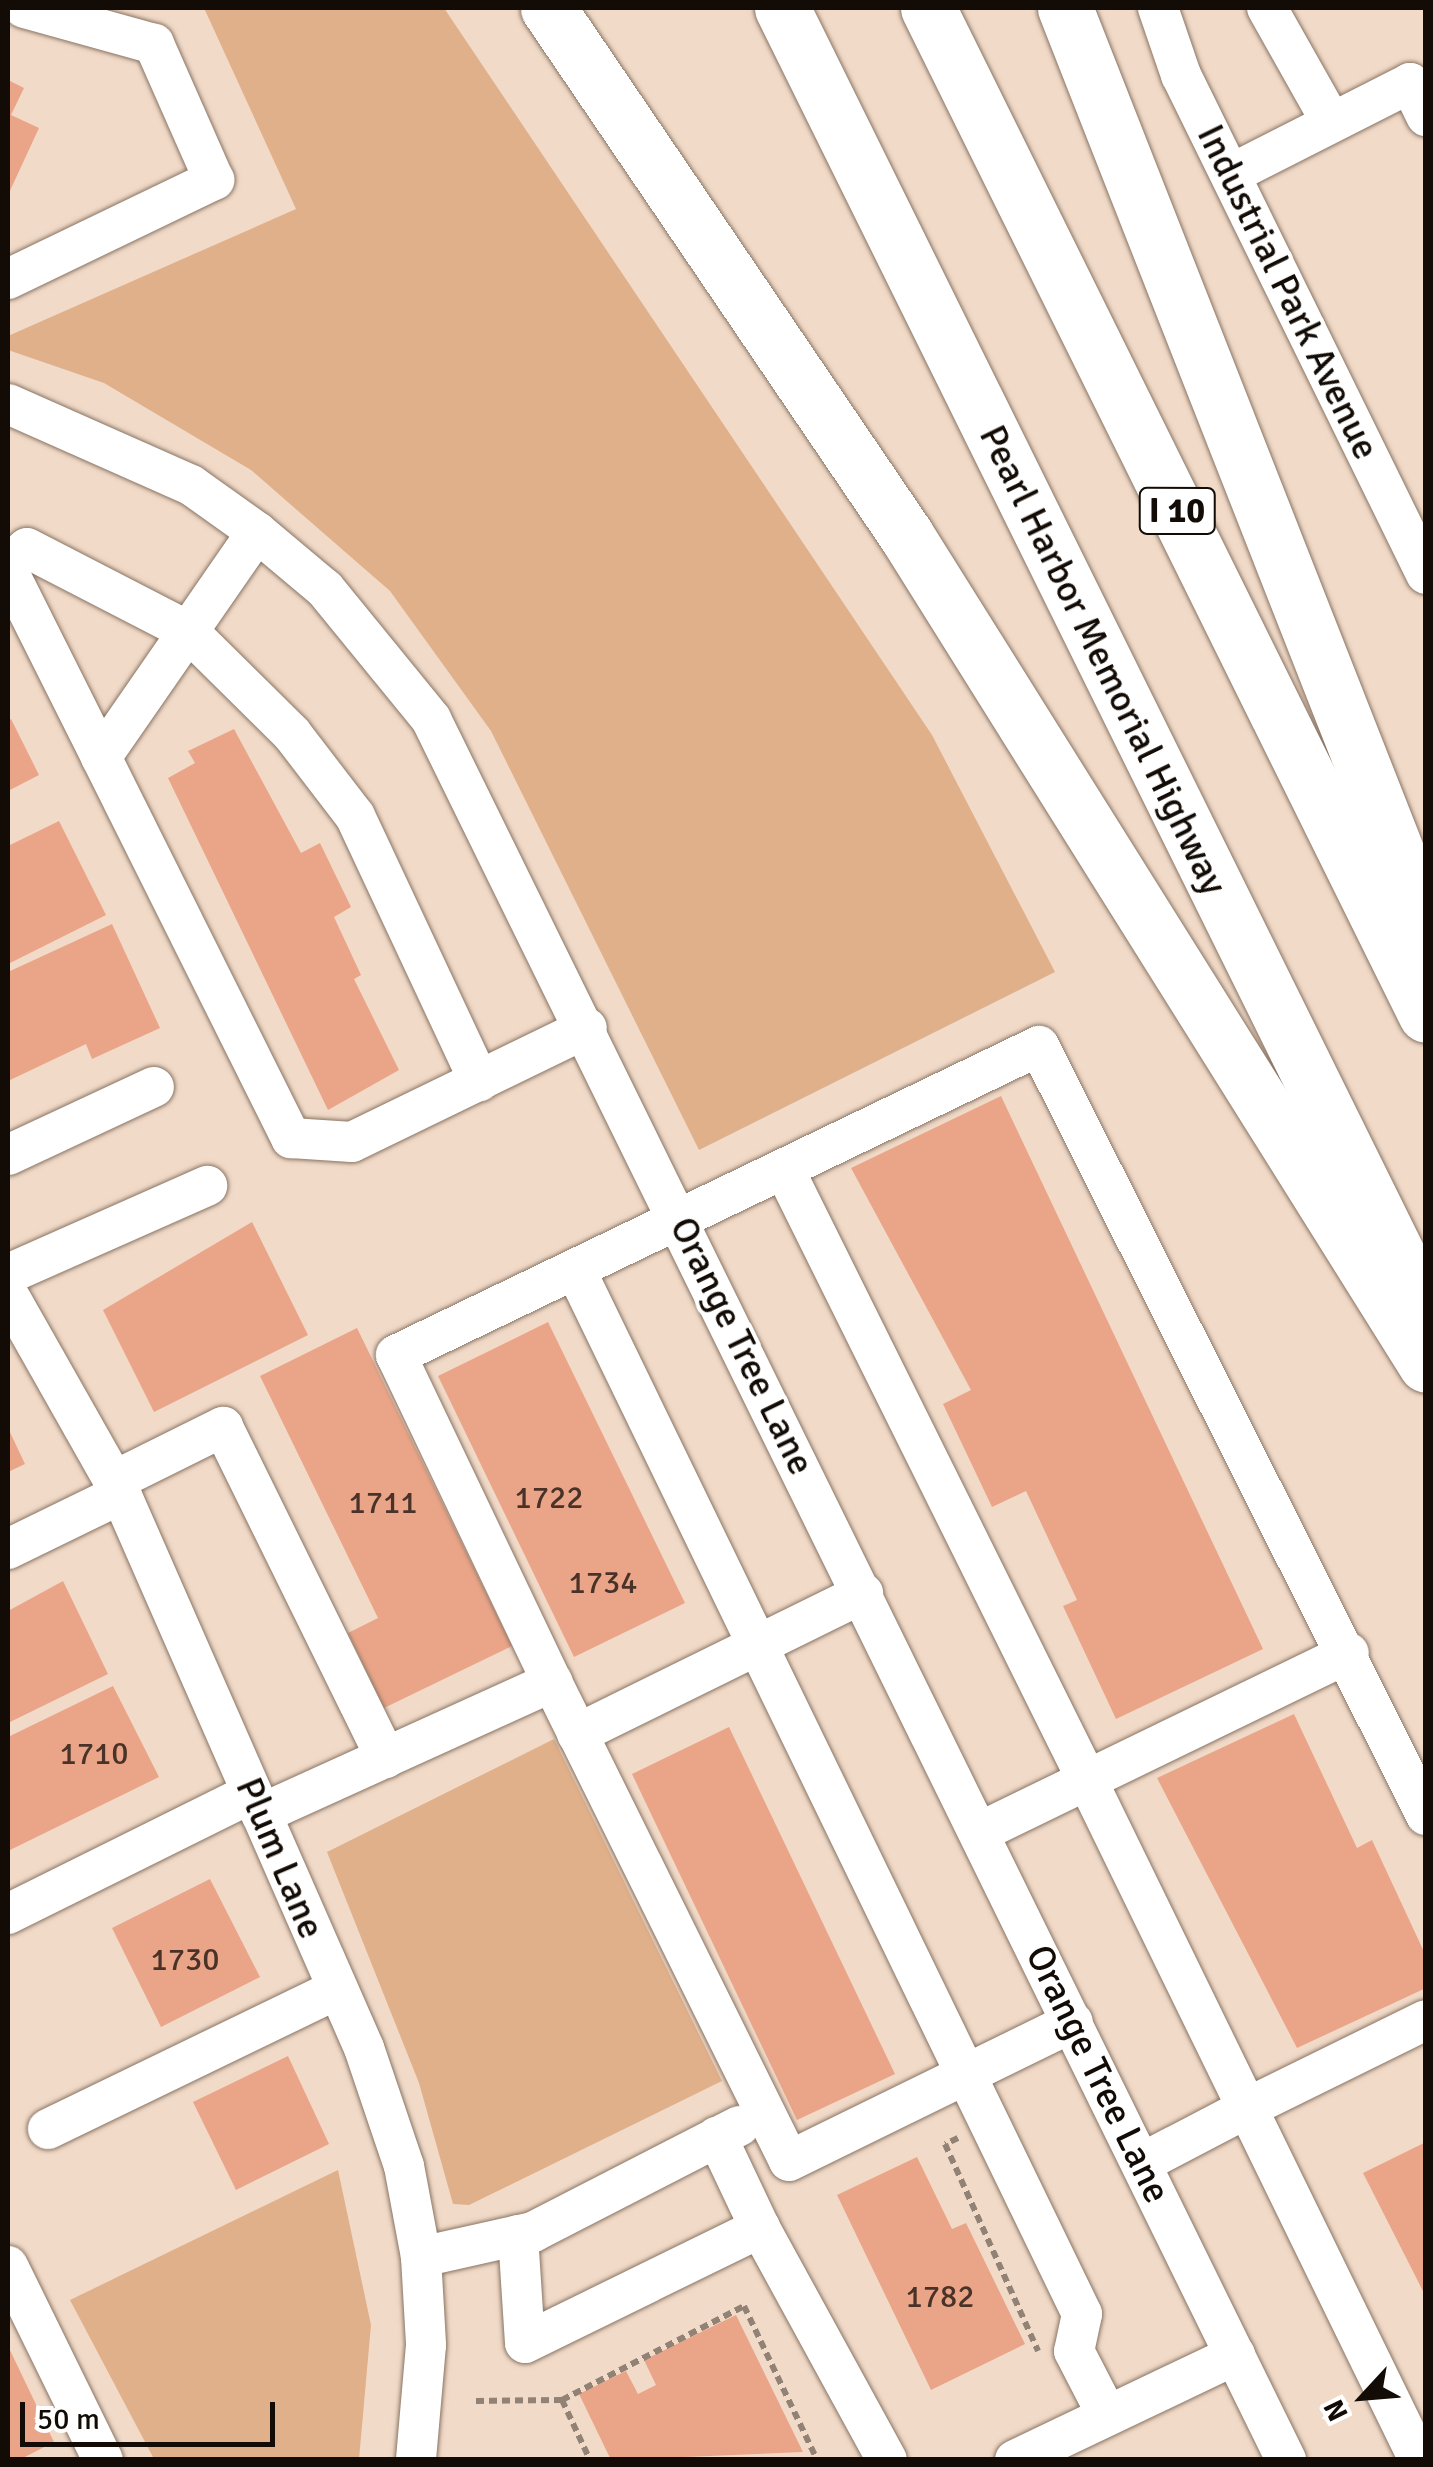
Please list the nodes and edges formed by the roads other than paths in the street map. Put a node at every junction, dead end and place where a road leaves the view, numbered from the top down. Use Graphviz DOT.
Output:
graph roads {
  1 [pos="24,8"];
  2 [pos="548,8"];
  3 [pos="744,8"];
  4 [pos="782,8"];
  5 [pos="928,8"];
  6 [pos="1064,8"];
  7 [pos="1158,8"];
  8 [pos="1267,8"];
  9 [pos="1420,91"];
  10 [pos="1330,120"];
  11 [pos="1231,174"];
  12 [pos="8,280"];
  13 [pos="971,393"];
  14 [pos="8,404"];
  15 [pos="257,532"];
  16 [pos="8,568"];
  17 [pos="1426,574"];
  18 [pos="188,631"];
  19 [pos="101,757"];
  20 [pos="1426,927"];
  21 [pos="1426,1015"];
  22 [pos="587,1028"];
  23 [pos="478,1082"];
  24 [pos="154,1087"];
  25 [pos="8,1155"];
  26 [pos="786,1173"];
  27 [pos="207,1186"];
  28 [pos="683,1225"];
  29 [pos="578,1272"];
  30 [pos="8,1274"];
  31 [pos="8,1294"];
  32 [pos="1426,1310"];
  33 [pos="1426,1365"];
  34 [pos="117,1487"];
  35 [pos="8,1550"];
  36 [pos="863,1593"];
  37 [pos="757,1645"];
  38 [pos="1349,1653"];
  39 [pos="552,1682"];
  40 [pos="578,1734"];
  41 [pos="386,1758"];
  42 [pos="1087,1780"];
  43 [pos="257,1804"];
  44 [pos="1426,1815"];
  45 [pos="980,1832"];
  46 [pos="8,1914"];
  47 [pos="337,1989"];
  48 [pos="1426,2020"];
  49 [pos="1073,2022"];
  50 [pos="966,2074"];
  51 [pos="1247,2108"];
  52 [pos="766,2113"];
  53 [pos="48,2129"];
  54 [pos="717,2137"];
  55 [pos="1142,2163"];
  56 [pos="760,2228"];
  57 [pos="518,2235"];
  58 [pos="421,2257"];
  59 [pos="8,2266"];
  60 [pos="1235,2355"];
  61 [pos="1107,2415"];
  62 [pos="103,2460"];
  63 [pos="416,2460"];
  64 [pos="887,2460"];
  65 [pos="1014,2460"];
  66 [pos="1286,2460"];
  67 [pos="1419,2460"];
  1 -- 12 [label="street"];
  2 -- 33 [label="highway"];
  3 -- 13 [label="highway"];
  4 -- 13 [label="highway, Pearl Harbor Memorial Highway"];
  5 -- 21 [label="highway, I 10"];
  6 -- 20 [label="highway"];
  7 -- 11 [label="street, Industrial Park Avenue"];
  8 -- 10 [label="street"];
  9 -- 10 [label="street"];
  10 -- 11 [label="street"];
  11 -- 17 [label="street, Industrial Park Avenue"];
  13 -- 32 [label="highway, Pearl Harbor Memorial Highway"];
  14 -- 15 [label="street, Orange Tree Lane"];
  15 -- 18 [label="street"];
  15 -- 22 [label="street, Orange Tree Lane"];
  16 -- 18 [label="street"];
  16 -- 19 [label="street"];
  18 -- 19 [label="street"];
  18 -- 23 [label="street"];
  19 -- 23 [label="street"];
  22 -- 23 [label="street"];
  22 -- 28 [label="street, Orange Tree Lane"];
  24 -- 25 [label="street"];
  26 -- 28 [label="street"];
  26 -- 38 [label="street"];
  26 -- 42 [label="street"];
  27 -- 30 [label="street"];
  28 -- 29 [label="street"];
  28 -- 36 [label="street, Orange Tree Lane"];
  29 -- 37 [label="street"];
  29 -- 39 [label="street"];
  31 -- 34 [label="street, Plum Lane"];
  34 -- 35 [label="street"];
  34 -- 41 [label="street"];
  34 -- 43 [label="street, Plum Lane"];
  36 -- 37 [label="street"];
  36 -- 45 [label="street, Orange Tree Lane"];
  37 -- 40 [label="street"];
  37 -- 50 [label="street"];
  38 -- 42 [label="street"];
  38 -- 44 [label="street"];
  39 -- 40 [label="street"];
  39 -- 41 [label="street"];
  40 -- 52 [label="street"];
  41 -- 43 [label="street"];
  42 -- 45 [label="street"];
  42 -- 51 [label="street"];
  43 -- 46 [label="street"];
  43 -- 47 [label="street, Plum Lane"];
  45 -- 49 [label="street, Orange Tree Lane"];
  47 -- 53 [label="street"];
  47 -- 58 [label="street, Plum Lane"];
  48 -- 51 [label="street"];
  49 -- 50 [label="street"];
  49 -- 55 [label="street, Orange Tree Lane"];
  50 -- 52 [label="street"];
  50 -- 61 [label="street"];
  51 -- 55 [label="street"];
  51 -- 67 [label="street"];
  52 -- 54 [label="street"];
  54 -- 56 [label="street"];
  54 -- 57 [label="street"];
  55 -- 60 [label="street, Orange Tree Lane"];
  56 -- 57 [label="street"];
  56 -- 64 [label="street"];
  57 -- 58 [label="street"];
  58 -- 63 [label="street, Plum Lane"];
  59 -- 62 [label="street"];
  60 -- 61 [label="street"];
  60 -- 66 [label="street, Orange Tree Lane"];
  61 -- 65 [label="street"];
}
